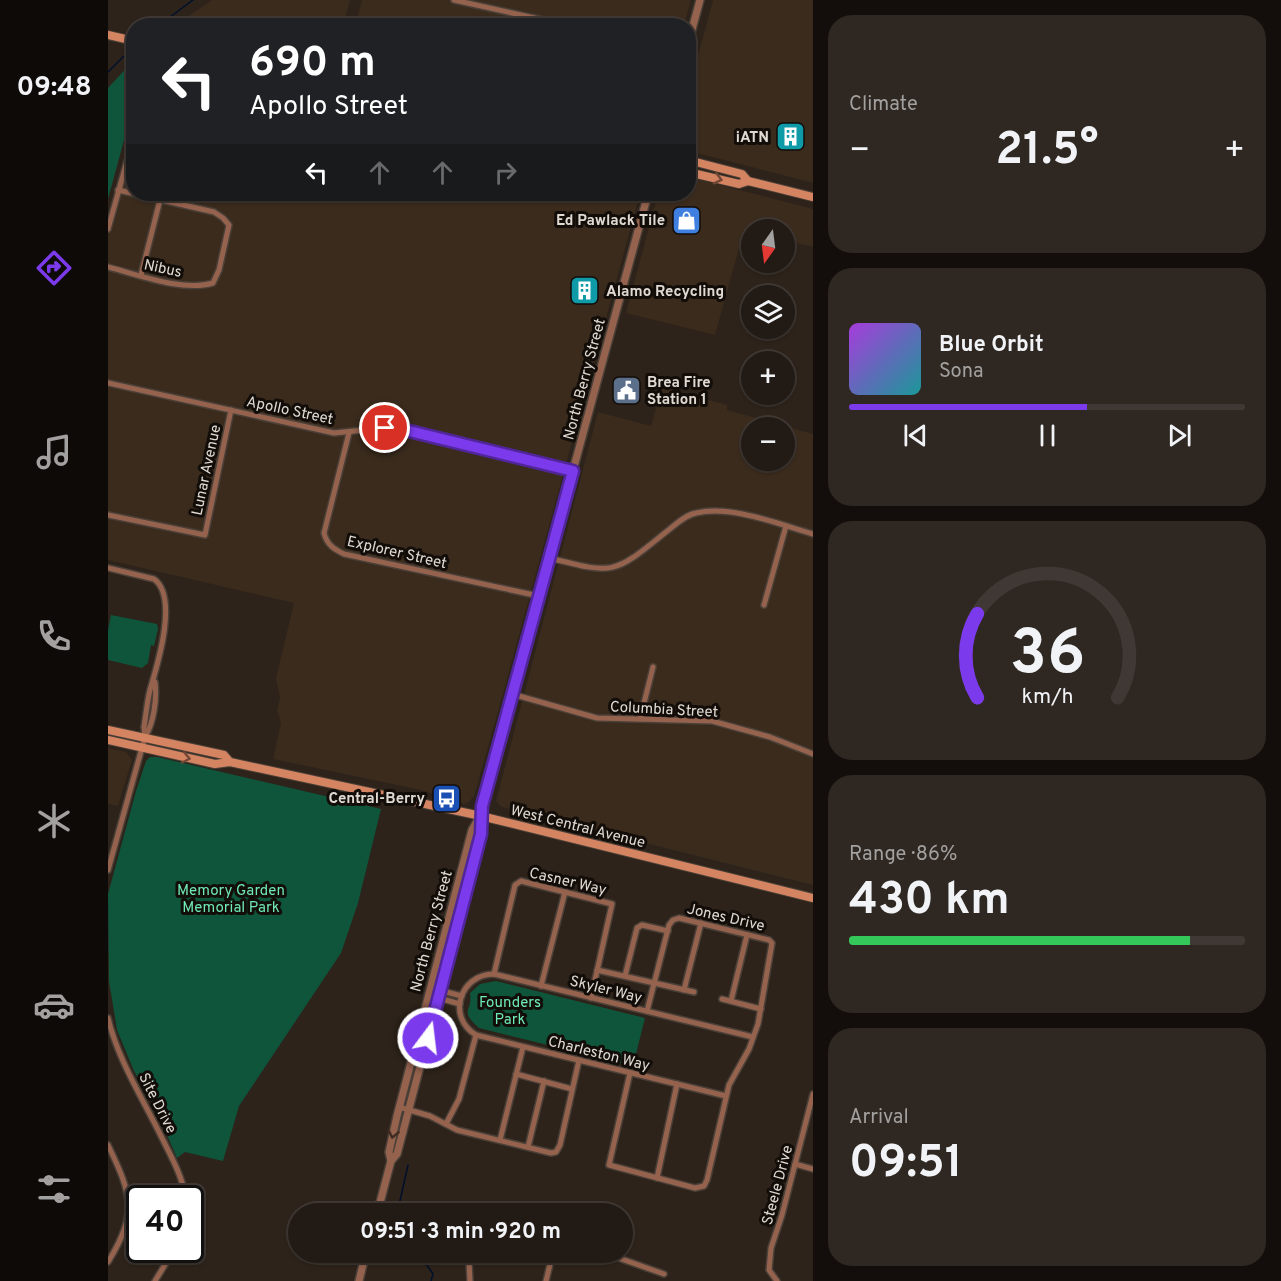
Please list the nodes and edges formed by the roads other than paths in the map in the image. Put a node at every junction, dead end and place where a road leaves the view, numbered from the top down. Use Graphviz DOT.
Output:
graph roads {
  1 [pos="454,0"];
  2 [pos="700,0"];
  3 [pos="534,18"];
  4 [pos="695,18"];
  5 [pos="108,36"];
  6 [pos="126,39"];
  7 [pos="696,162"];
  8 [pos="126,163"];
  9 [pos="696,174"];
  10 [pos="748,181"];
  11 [pos="118,190"];
  12 [pos="126,192"];
  13 [pos="813,197"];
  14 [pos="160,201"];
  15 [pos="164,201"];
  16 [pos="646,201"];
  17 [pos="108,229"];
  18 [pos="108,267"];
  19 [pos="141,275"];
  20 [pos="108,383"];
  21 [pos="231,410"];
  22 [pos="350,433"];
  23 [pos="573,471"];
  24 [pos="108,515"];
  25 [pos="786,526"];
  26 [pos="813,534"];
  27 [pos="550,558"];
  28 [pos="108,568"];
  29 [pos="539,596"];
  30 [pos="764,604"];
  31 [pos="653,667"];
  32 [pos="512,694"];
  33 [pos="640,719"];
  34 [pos="108,730"];
  35 [pos="145,737"];
  36 [pos="108,740"];
  37 [pos="142,748"];
  38 [pos="813,754"];
  39 [pos="230,762"];
  40 [pos="481,816"];
  41 [pos="108,870"];
  42 [pos="565,892"];
  43 [pos="813,898"];
  44 [pos="701,923"];
  45 [pos="668,931"];
  46 [pos="747,935"];
  47 [pos="597,970"];
  48 [pos="494,974"];
  49 [pos="625,976"];
  50 [pos="654,983"];
  51 [pos="541,986"];
  52 [pos="684,990"];
  53 [pos="429,992"];
  54 [pos="694,992"];
  55 [pos="439,994"];
  56 [pos="462,996"];
  57 [pos="591,998"];
  58 [pos="722,999"];
  59 [pos="731,1001"];
  60 [pos="460,1004"];
  61 [pos="761,1009"];
  62 [pos="647,1011"];
  63 [pos="108,1018"];
  64 [pos="110,1034"];
  65 [pos="476,1035"];
  66 [pos="753,1038"];
  67 [pos="523,1047"];
  68 [pos="579,1060"];
  69 [pos="630,1073"];
  70 [pos="516,1074"];
  71 [pos="544,1081"];
  72 [pos="677,1084"];
  73 [pos="572,1089"];
  74 [pos="813,1094"];
  75 [pos="726,1096"];
  76 [pos="399,1107"];
  77 [pos="408,1110"];
  78 [pos="446,1124"];
  79 [pos="500,1140"];
  80 [pos="108,1145"];
  81 [pos="528,1147"];
  82 [pos="392,1161"];
  83 [pos="795,1164"];
  84 [pos="813,1169"];
  85 [pos="657,1178"];
  86 [pos="183,1185"];
  87 [pos="380,1203"];
  88 [pos="108,1262"];
  89 [pos="166,1263"];
  90 [pos="363,1263"];
  91 [pos="469,1263"];
  92 [pos="551,1263"];
  93 [pos="633,1263"];
  94 [pos="664,1274"];
  95 [pos="155,1281"];
  96 [pos="359,1281"];
  97 [pos="470,1281"];
  98 [pos="546,1281"];
  99 [pos="777,1281"];
  1 -- 3 [label="street"];
  2 -- 4 [label="street"];
  5 -- 6 [label="main road"];
  7 -- 10 [label="main road"];
  8 -- 11 [label="street"];
  9 -- 10 [label="main road, one-way"];
  10 -- 13 [label="main road"];
  11 -- 12 [label="street"];
  11 -- 17 [label="street"];
  14 -- 19 [label="street"];
  15 -- 19 [label="street, Nibus"];
  16 -- 23 [label="street, North Berry Street"];
  18 -- 19 [label="street, Nibus"];
  20 -- 21 [label="street, Apollo Street"];
  21 -- 22 [label="street, Apollo Street"];
  21 -- 24 [label="street, Lunar Avenue"];
  22 -- 23 [label="street, Apollo Street"];
  22 -- 29 [label="street, Explorer Street"];
  23 -- 27 [label="street, North Berry Street"];
  25 -- 26 [label="street"];
  25 -- 27 [label="street"];
  25 -- 30 [label="street"];
  27 -- 29 [label="street, North Berry Street"];
  28 -- 35 [label="street"];
  29 -- 32 [label="street, North Berry Street"];
  31 -- 33 [label="street"];
  32 -- 33 [label="street, Columbia Street"];
  32 -- 40 [label="street, North Berry Street"];
  33 -- 38 [label="street, Columbia Street"];
  34 -- 35 [label="main road, West Central Avenue"];
  35 -- 37 [label="street"];
  35 -- 39 [label="main road, West Central Avenue"];
  36 -- 37 [label="main road, West Central Avenue"];
  37 -- 39 [label="main road, West Central Avenue, one-way"];
  37 -- 41 [label="street"];
  39 -- 40 [label="main road, West Central Avenue"];
  40 -- 43 [label="main road, West Central Avenue"];
  40 -- 53 [label="street, North Berry Street"];
  40 -- 55 [label="street, North Berry Street"];
  42 -- 47 [label="street, Casner Way"];
  42 -- 48 [label="street, Casner Way"];
  42 -- 51 [label="street"];
  44 -- 45 [label="street, Jones Drive"];
  44 -- 46 [label="street, Jones Drive"];
  44 -- 52 [label="street"];
  45 -- 49 [label="street"];
  45 -- 50 [label="street"];
  46 -- 59 [label="street"];
  46 -- 61 [label="street, Jones Drive"];
  47 -- 49 [label="street"];
  47 -- 57 [label="street"];
  48 -- 51 [label="street, Skyler Way"];
  48 -- 56 [label="street"];
  49 -- 50 [label="street"];
  50 -- 52 [label="street"];
  50 -- 62 [label="street"];
  51 -- 57 [label="street, Skyler Way"];
  52 -- 54 [label="street"];
  53 -- 55 [label="street"];
  53 -- 76 [label="street, North Berry Street"];
  55 -- 56 [label="street"];
  55 -- 60 [label="street"];
  55 -- 77 [label="street, North Berry Street"];
  56 -- 60 [label="street"];
  57 -- 62 [label="street, Skyler Way"];
  58 -- 59 [label="street"];
  59 -- 61 [label="street"];
  60 -- 65 [label="street"];
  61 -- 66 [label="street"];
  62 -- 66 [label="street, Skyler Way"];
  63 -- 64 [label="street, Site Drive"];
  64 -- 86 [label="street, Site Drive"];
  65 -- 67 [label="street, Charleston Way"];
  65 -- 78 [label="street"];
  66 -- 75 [label="street"];
  67 -- 68 [label="street, Charleston Way"];
  67 -- 70 [label="street"];
  68 -- 69 [label="street, Charleston Way"];
  68 -- 73 [label="street"];
  69 -- 72 [label="street, Charleston Way"];
  69 -- 85 [label="street"];
  70 -- 71 [label="street"];
  70 -- 79 [label="street"];
  71 -- 73 [label="street"];
  71 -- 81 [label="street"];
  72 -- 75 [label="street, Charleston Way"];
  72 -- 85 [label="street"];
  73 -- 81 [label="street"];
  74 -- 83 [label="street, Steele Drive"];
  75 -- 85 [label="street"];
  76 -- 77 [label="street"];
  76 -- 82 [label="street, North Berry Street, one-way"];
  77 -- 78 [label="street"];
  77 -- 82 [label="street, North Berry Street"];
  78 -- 79 [label="street"];
  79 -- 81 [label="street"];
  80 -- 88 [label="street"];
  82 -- 87 [label="street, North Berry Street"];
  83 -- 84 [label="street"];
  83 -- 99 [label="street, Steele Drive"];
  89 -- 95 [label="street"];
  90 -- 96 [label="street"];
  91 -- 97 [label="street"];
  92 -- 98 [label="street"];
  93 -- 94 [label="street"];
}
